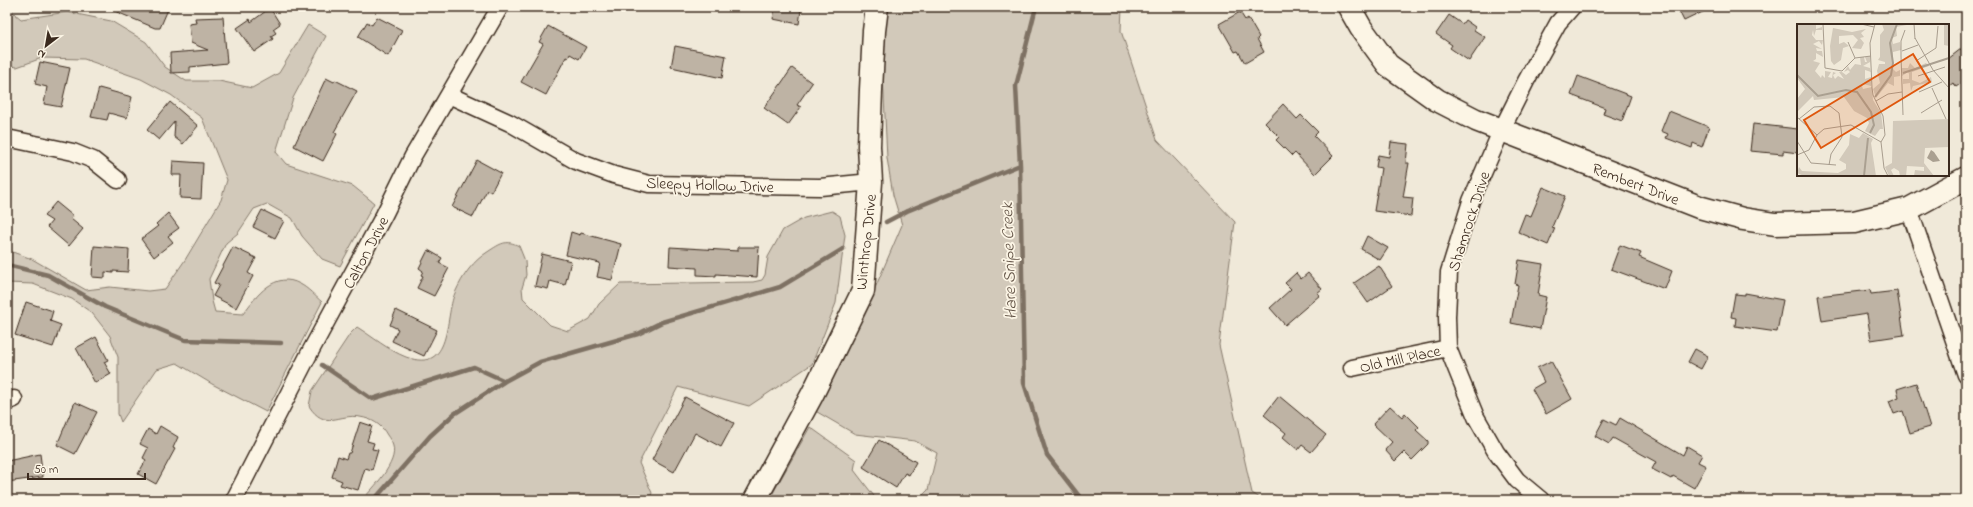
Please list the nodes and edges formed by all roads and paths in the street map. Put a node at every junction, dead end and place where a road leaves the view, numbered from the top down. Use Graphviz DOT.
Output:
graph roads {
  1 [pos="500,7"];
  2 [pos="877,7"];
  3 [pos="1349,7"];
  4 [pos="1572,7"];
  5 [pos="449,96"];
  6 [pos="1502,129"];
  7 [pos="7,138"];
  8 [pos="1966,178"];
  9 [pos="118,180"];
  10 [pos="871,182"];
  11 [pos="1909,209"];
  12 [pos="1448,348"];
  13 [pos="1352,368"];
  14 [pos="1966,375"];
  15 [pos="234,500"];
  16 [pos="755,500"];
  17 [pos="1541,500"];
  1 -- 5 [label="street, Calton Drive"];
  2 -- 10 [label="street, Winthrop Drive"];
  3 -- 6 [label="street, Rembert Drive"];
  4 -- 6 [label="street, Shamrock Drive"];
  5 -- 10 [label="street, Sleepy Hollow Drive"];
  5 -- 15 [label="street, Calton Drive"];
  6 -- 11 [label="street, Rembert Drive"];
  6 -- 12 [label="street, Shamrock Drive"];
  7 -- 9 [label="street"];
  8 -- 11 [label="street, Rembert Drive"];
  10 -- 16 [label="street, Winthrop Drive"];
  11 -- 14 [label="street"];
  12 -- 13 [label="street, Old Mill Place"];
  12 -- 17 [label="street, Shamrock Drive"];
}
